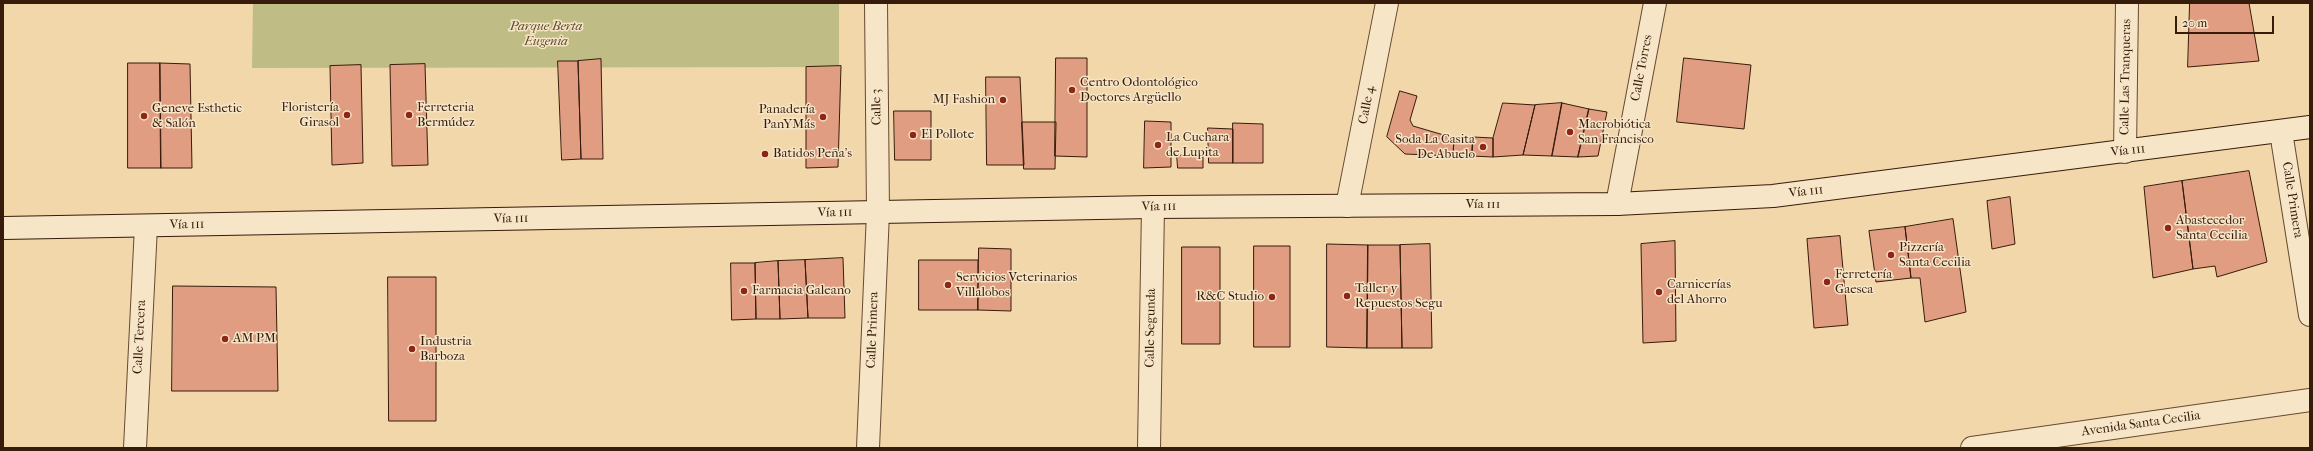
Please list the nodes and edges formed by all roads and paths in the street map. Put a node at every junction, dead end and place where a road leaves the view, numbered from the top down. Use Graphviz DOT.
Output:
graph roads {
  1 [pos="876,3"];
  2 [pos="1387,3"];
  3 [pos="1655,3"];
  4 [pos="2126,3"];
  5 [pos="2310,127"];
  6 [pos="2282,132"];
  7 [pos="2125,152"];
  8 [pos="1617,204"];
  9 [pos="1347,206"];
  10 [pos="1153,207"];
  11 [pos="878,212"];
  12 [pos="146,226"];
  13 [pos="3,228"];
  14 [pos="2310,315"];
  15 [pos="2310,400"];
  16 [pos="135,448"];
  17 [pos="868,448"];
  18 [pos="1149,448"];
  19 [pos="1972,448"];
  1 -- 11 [label="main road, Calle 3"];
  2 -- 9 [label="main road, Calle 4"];
  3 -- 8 [label="main road, Calle Torres"];
  4 -- 7 [label="main road, Calle Las Tranqueras"];
  5 -- 6 [label="main road, Vía 111"];
  6 -- 7 [label="main road, Vía 111"];
  6 -- 14 [label="main road, Calle Primera"];
  7 -- 8 [label="main road, Vía 111"];
  8 -- 9 [label="main road, Vía 111"];
  9 -- 10 [label="main road, Vía 111"];
  10 -- 11 [label="main road, Vía 111"];
  10 -- 18 [label="main road, Calle Segunda"];
  11 -- 12 [label="main road, Vía 111"];
  11 -- 17 [label="main road, Calle Primera"];
  12 -- 13 [label="main road, Vía 111"];
  12 -- 16 [label="main road, Calle Tercera"];
  15 -- 19 [label="main road, Avenida Santa Cecilia"];
}
